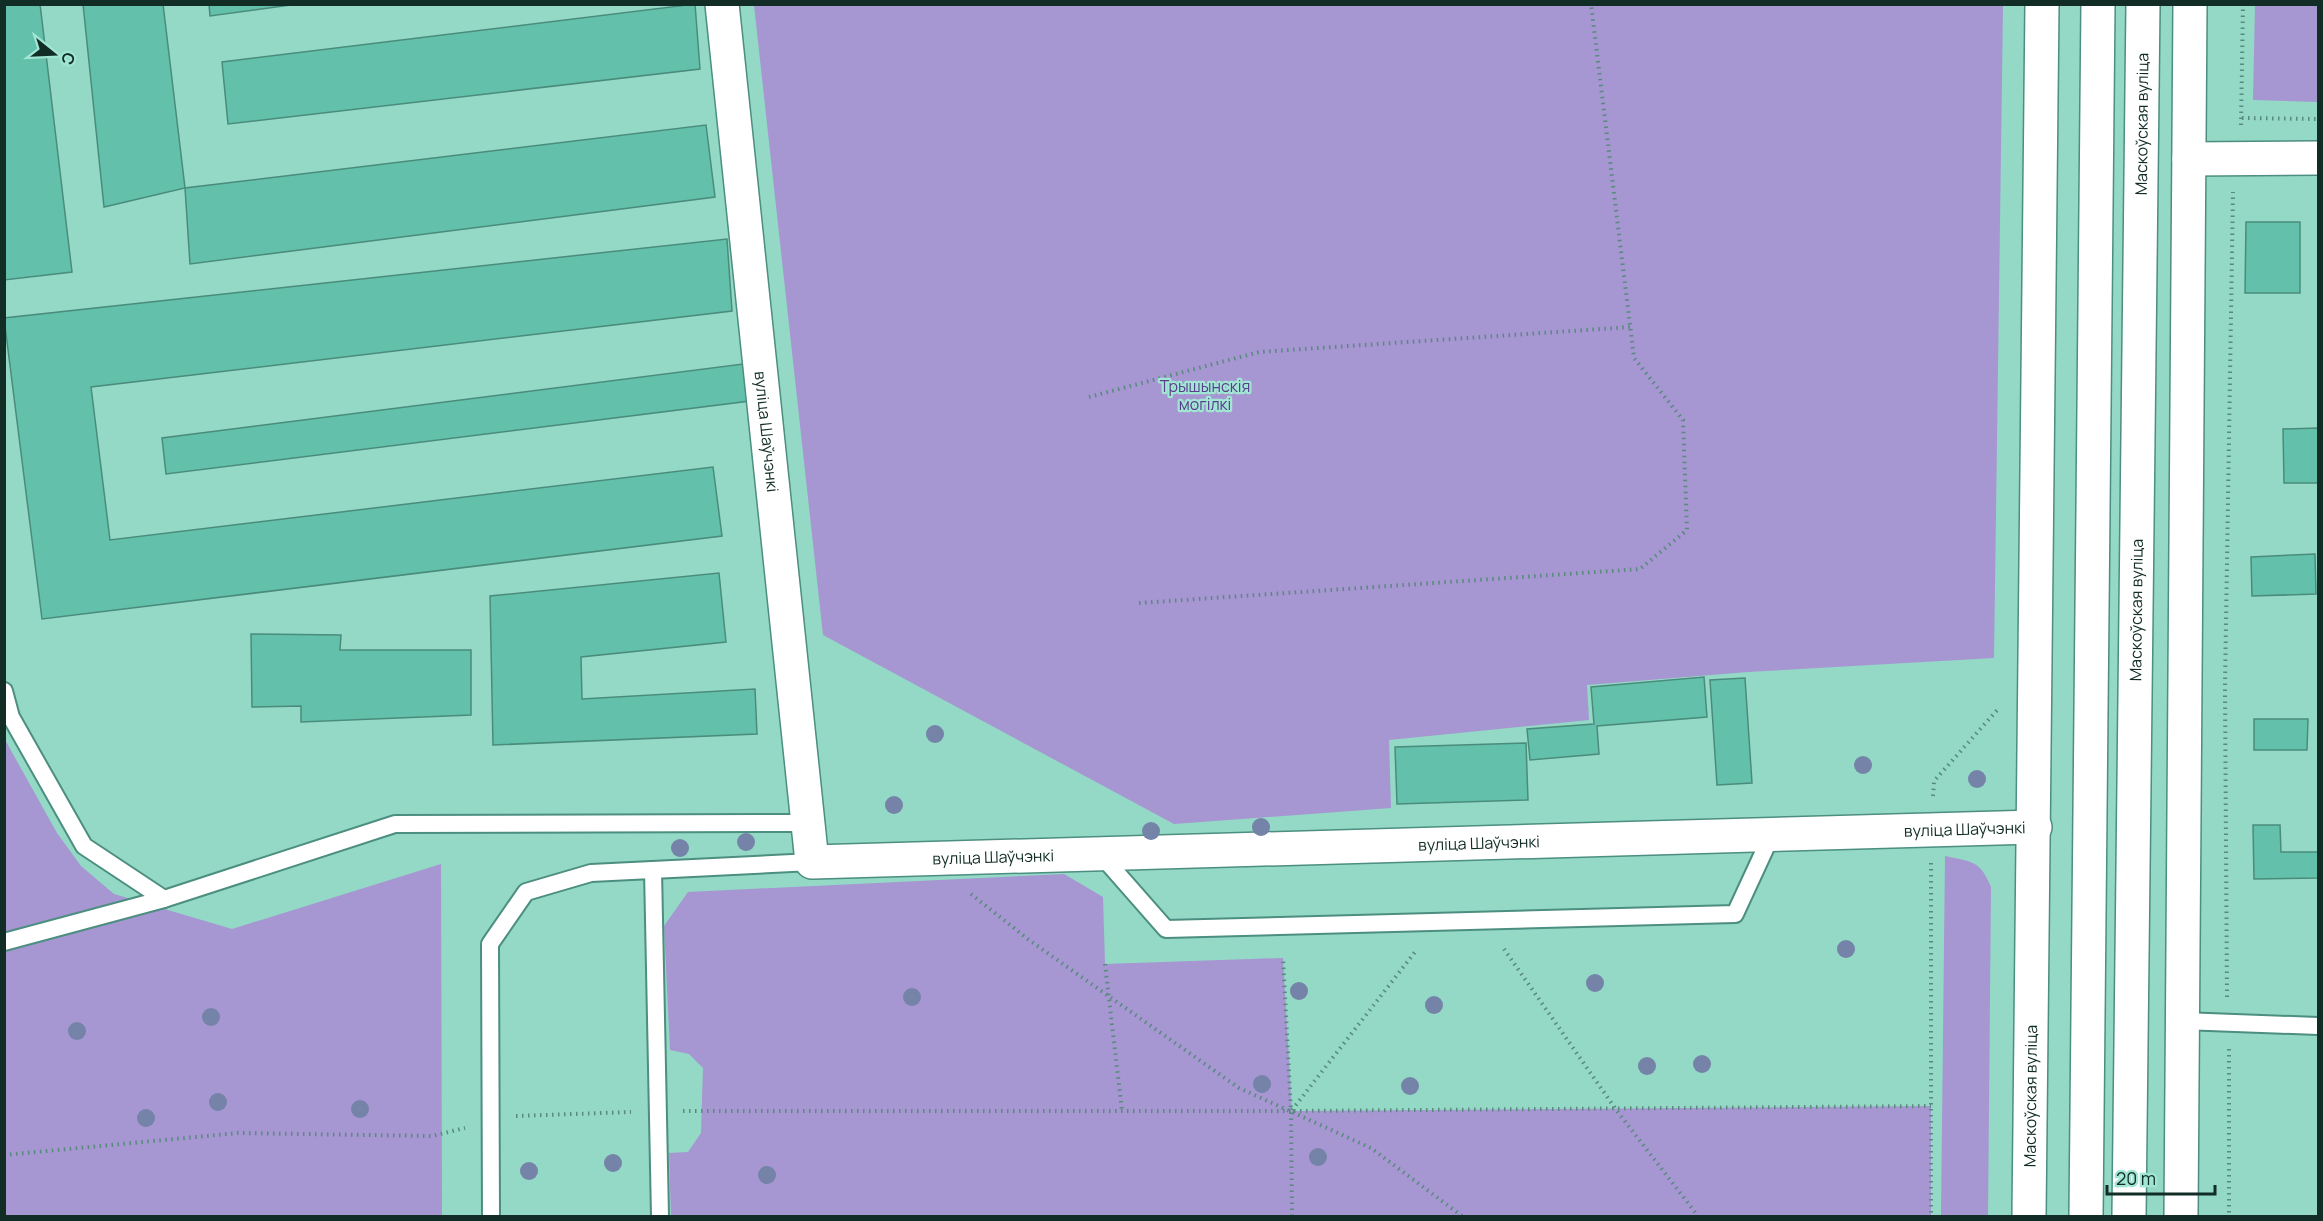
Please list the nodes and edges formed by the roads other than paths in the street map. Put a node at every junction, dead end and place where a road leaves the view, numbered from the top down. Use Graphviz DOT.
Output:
graph roads {
  1 [pos="722,4"];
  2 [pos="2042,4"];
  3 [pos="2098,4"];
  4 [pos="2143,4"];
  5 [pos="2190,4"];
  6 [pos="2319,158"];
  7 [pos="2190,159"];
  8 [pos="4,691"];
  9 [pos="808,823"];
  10 [pos="2035,827"];
  11 [pos="1772,834"];
  12 [pos="1100,854"];
  13 [pos="812,862"];
  14 [pos="653,870"];
  15 [pos="164,899"];
  16 [pos="4,942"];
  17 [pos="2182,1021"];
  18 [pos="2319,1026"];
  19 [pos="491,1216"];
  20 [pos="660,1216"];
  21 [pos="2029,1216"];
  22 [pos="2086,1216"];
  23 [pos="2129,1216"];
  24 [pos="2181,1216"];
  1 -- 9 [label="street, вуліца Шаўчэнкі"];
  2 -- 10 [label="street, Маскоўская вуліца"];
  3 -- 22 [label="street"];
  4 -- 23 [label="street, Маскоўская вуліца"];
  5 -- 7 [label="street"];
  6 -- 7 [label="street"];
  7 -- 17 [label="street"];
  8 -- 15 [label="lane"];
  9 -- 13 [label="street, вуліца Шаўчэнкі"];
  9 -- 15 [label="lane"];
  10 -- 11 [label="street, вуліца Шаўчэнкі"];
  10 -- 21 [label="street, Маскоўская вуліца"];
  11 -- 12 [label="street, вуліца Шаўчэнкі"];
  11 -- 12 [label="lane"];
  12 -- 13 [label="street, вуліца Шаўчэнкі"];
  13 -- 14 [label="lane"];
  14 -- 19 [label="lane"];
  14 -- 20 [label="lane"];
  15 -- 16 [label="lane"];
  17 -- 18 [label="lane"];
  17 -- 24 [label="street"];
}
